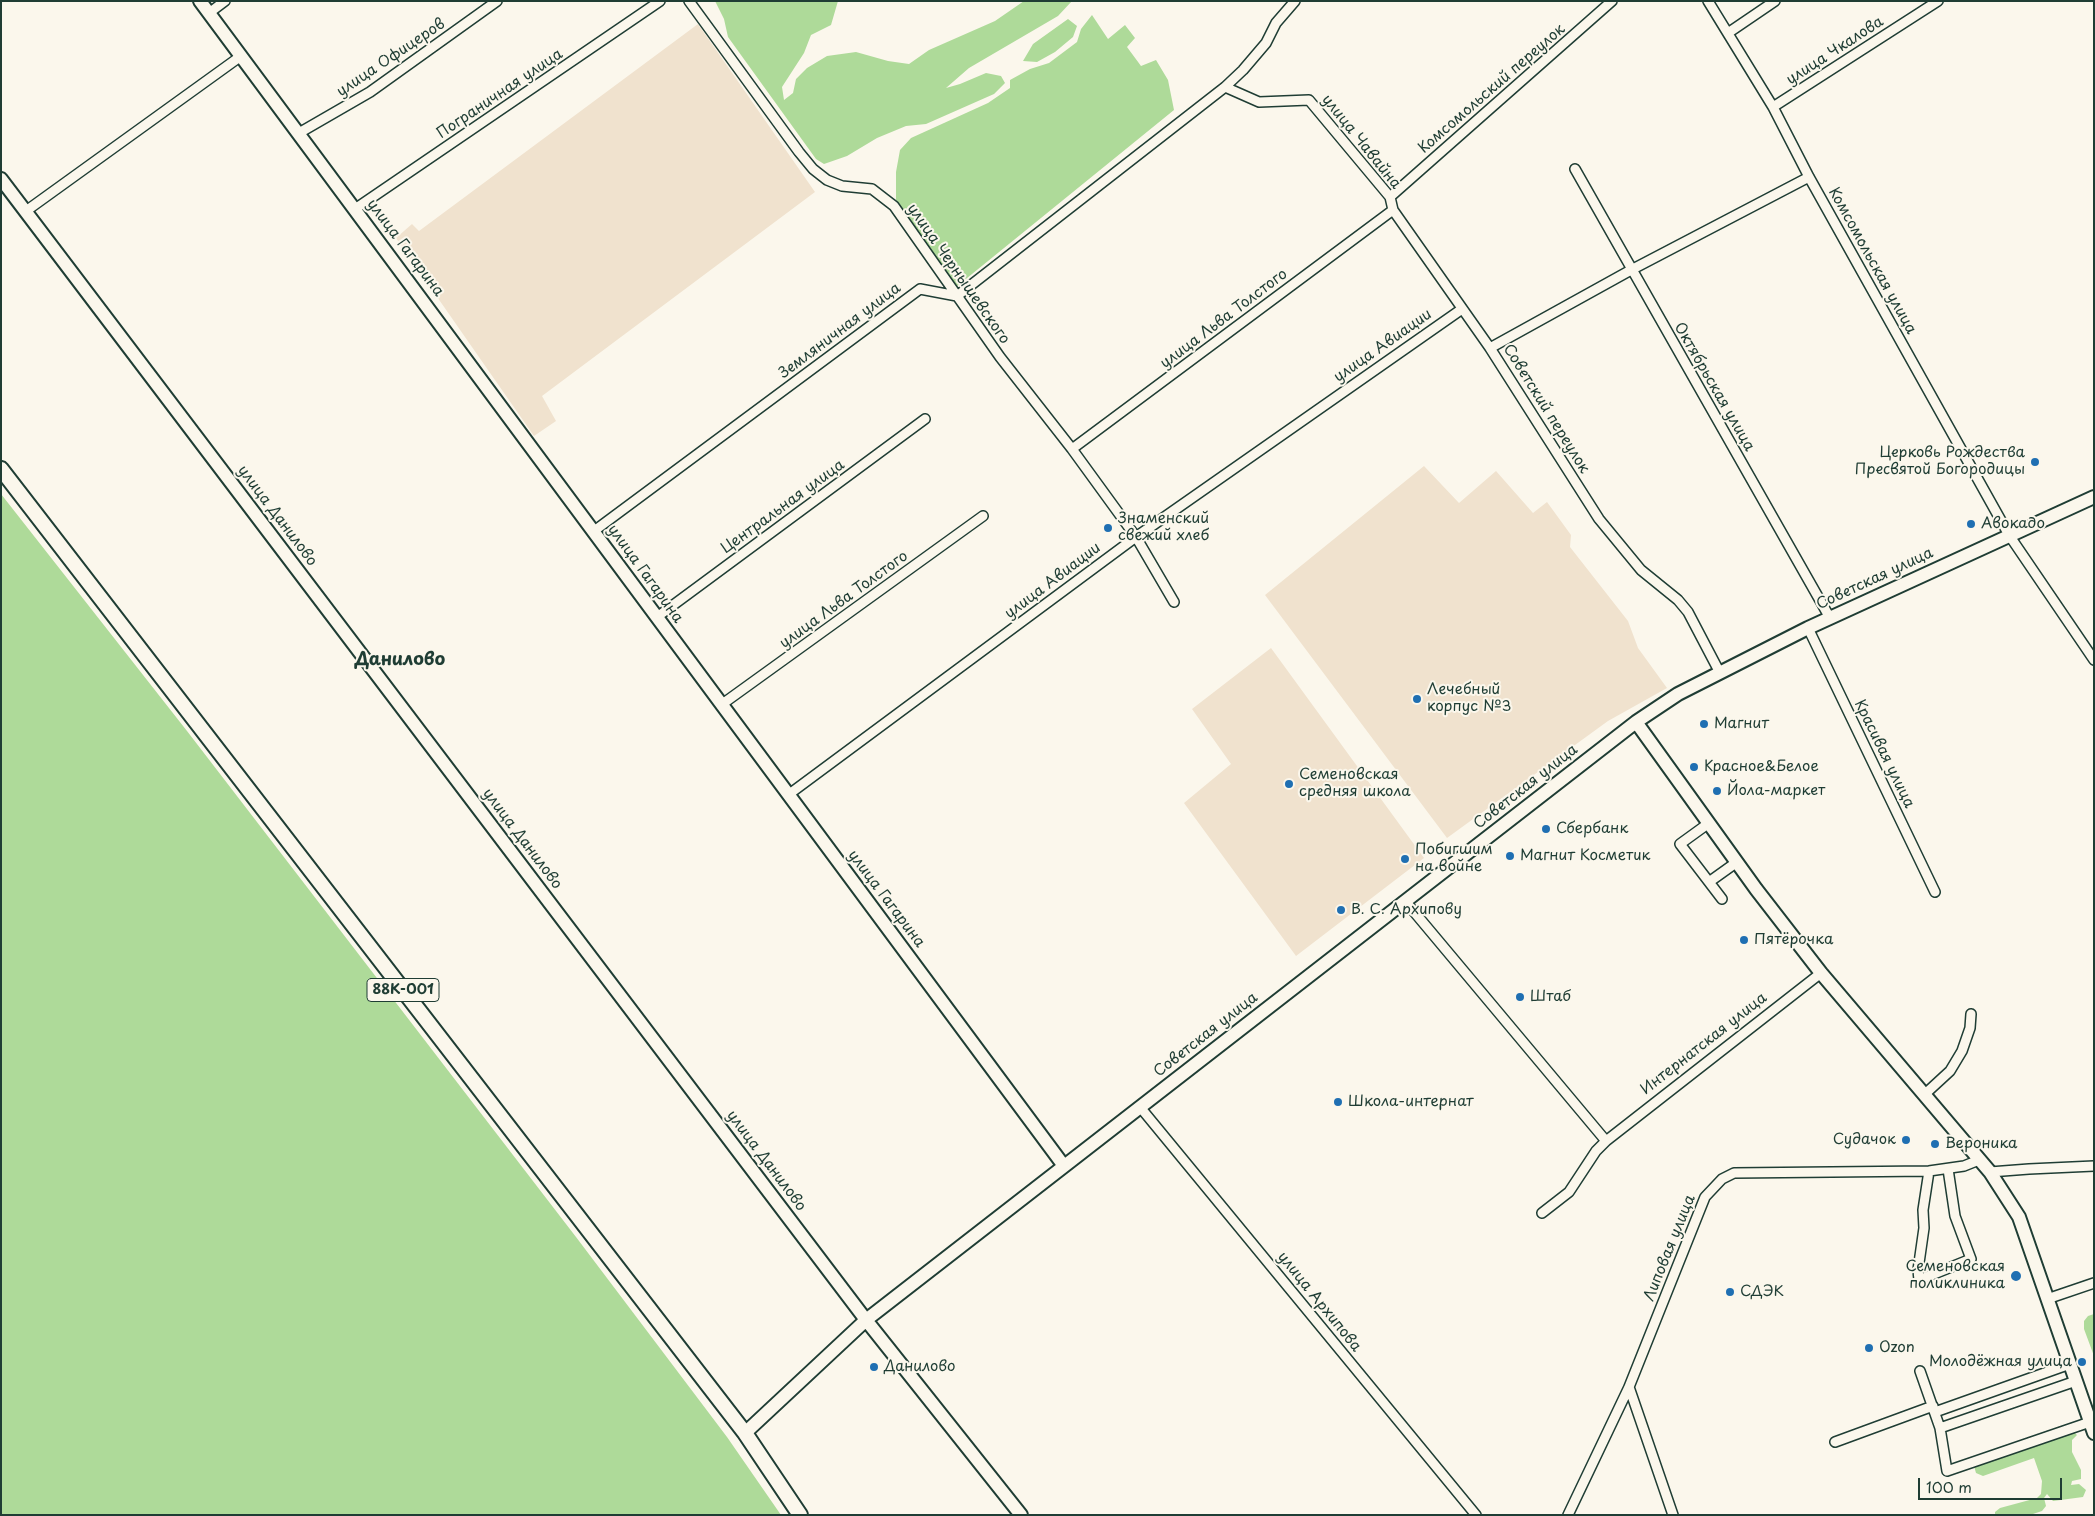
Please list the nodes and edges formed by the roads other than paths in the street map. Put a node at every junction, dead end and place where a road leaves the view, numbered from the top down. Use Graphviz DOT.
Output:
graph roads {
  1 [pos="200,1"];
  2 [pos="225,1"];
  3 [pos="497,1"];
  4 [pos="660,1"];
  5 [pos="689,1"];
  6 [pos="1295,1"];
  7 [pos="1612,1"];
  8 [pos="1708,1"];
  9 [pos="1775,1"];
  10 [pos="1938,1"];
  11 [pos="209,13"];
  12 [pos="1728,33"];
  13 [pos="241,56"];
  14 [pos="1225,87"];
  15 [pos="1773,107"];
  16 [pos="299,133"];
  17 [pos="1575,169"];
  18 [pos="1809,177"];
  19 [pos="1,178"];
  20 [pos="1390,197"];
  21 [pos="355,209"];
  22 [pos="1393,210"];
  23 [pos="26,211"];
  24 [pos="1631,270"];
  25 [pos="957,296"];
  26 [pos="1462,309"];
  27 [pos="1490,348"];
  28 [pos="925,419"];
  29 [pos="1072,450"];
  30 [pos="1,469"];
  31 [pos="2094,497"];
  32 [pos="983,516"];
  33 [pos="594,531"];
  34 [pos="2009,535"];
  35 [pos="1136,537"];
  36 [pos="1174,602"];
  37 [pos="657,617"];
  38 [pos="1830,618"];
  39 [pos="1808,628"];
  40 [pos="2094,640"];
  41 [pos="2085,644"];
  42 [pos="2094,660"];
  43 [pos="1720,673"];
  44 [pos="721,705"];
  45 [pos="1636,722"];
  46 [pos="788,795"];
  47 [pos="1709,823"];
  48 [pos="1737,862"];
  49 [pos="1709,882"];
  50 [pos="1935,892"];
  51 [pos="1722,899"];
  52 [pos="1405,901"];
  53 [pos="1822,973"];
  54 [pos="1971,1014"];
  55 [pos="1925,1094"];
  56 [pos="1140,1107"];
  57 [pos="1606,1141"];
  58 [pos="1979,1160"];
  59 [pos="1064,1166"];
  60 [pos="2094,1166"];
  61 [pos="1948,1169"];
  62 [pos="1929,1171"];
  63 [pos="1990,1172"];
  64 [pos="1542,1213"];
  65 [pos="2094,1283"];
  66 [pos="2047,1299"];
  67 [pos="866,1320"];
  68 [pos="2070,1364"];
  69 [pos="1920,1371"];
  70 [pos="2076,1381"];
  71 [pos="1629,1387"];
  72 [pos="1934,1409"];
  73 [pos="2092,1427"];
  74 [pos="1940,1428"];
  75 [pos="744,1433"];
  76 [pos="1835,1442"];
  77 [pos="800,1515"];
  78 [pos="1021,1515"];
  79 [pos="1476,1515"];
  80 [pos="1568,1515"];
  81 [pos="1673,1515"];
  1 -- 11 [label="street, улица Гагарина"];
  2 -- 11 [label="street"];
  3 -- 16 [label="street, улица Офицеров"];
  4 -- 21 [label="street, Пограничная улица"];
  5 -- 25 [label="street, улица Чернышевского"];
  6 -- 14 [label="street"];
  7 -- 20 [label="street, Комсомольский переулок"];
  8 -- 12 [label="street, Комсомольская улица"];
  9 -- 12 [label="street"];
  10 -- 15 [label="street, улица Чкалова"];
  11 -- 13 [label="street, улица Гагарина"];
  12 -- 15 [label="street, Комсомольская улица"];
  13 -- 16 [label="street, улица Гагарина"];
  13 -- 23 [label="street"];
  14 -- 20 [label="street, улица Чавайна"];
  14 -- 25 [label="street"];
  15 -- 18 [label="street, Комсомольская улица"];
  16 -- 21 [label="street, улица Гагарина"];
  17 -- 24 [label="street, Октябрьская улица"];
  18 -- 24 [label="street, Советский переулок"];
  18 -- 34 [label="street, Комсомольская улица"];
  19 -- 23 [label="street, улица Данилово"];
  20 -- 22 [label="street, улица Чавайна"];
  21 -- 33 [label="street, улица Гагарина"];
  22 -- 26 [label="street, улица Чавайна"];
  22 -- 29 [label="street, улица Льва Толстого"];
  23 -- 67 [label="street, улица Данилово"];
  24 -- 27 [label="street, Советский переулок"];
  24 -- 38 [label="street, Октябрьская улица"];
  25 -- 29 [label="street, улица Чернышевского"];
  25 -- 33 [label="street, Земляничная улица"];
  26 -- 27 [label="street, улица Чавайна"];
  26 -- 35 [label="street, улица Авиации"];
  27 -- 43 [label="street, Советский переулок"];
  28 -- 37 [label="street, Центральная улица"];
  29 -- 35 [label="street, улица Чернышевского"];
  30 -- 75 [label="main road, 88К-001"];
  31 -- 34 [label="street, Советская улица"];
  32 -- 44 [label="street, улица Льва Толстого"];
  33 -- 37 [label="street, улица Гагарина"];
  34 -- 38 [label="street, Советская улица"];
  34 -- 41 [label="street, Комсомольская улица"];
  35 -- 36 [label="street, улица Чернышевского"];
  35 -- 46 [label="street, улица Авиации"];
  37 -- 44 [label="street, улица Гагарина"];
  38 -- 39 [label="street, Советская улица"];
  39 -- 43 [label="street, Советская улица"];
  39 -- 50 [label="street, Красивая улица"];
  40 -- 41 [label="street"];
  41 -- 42 [label="street, Комсомольская улица"];
  43 -- 45 [label="street, Советская улица"];
  44 -- 46 [label="street, улица Гагарина"];
  45 -- 47 [label="street"];
  45 -- 52 [label="street, Советская улица"];
  46 -- 59 [label="street, улица Гагарина"];
  47 -- 48 [label="street"];
  47 -- 49 [label="street"];
  48 -- 49 [label="street"];
  48 -- 53 [label="street"];
  49 -- 51 [label="street"];
  52 -- 56 [label="street, Советская улица"];
  52 -- 57 [label="street"];
  53 -- 55 [label="street"];
  53 -- 57 [label="street, Интернатская улица"];
  54 -- 55 [label="street"];
  55 -- 58 [label="street"];
  56 -- 59 [label="street, Советская улица"];
  56 -- 79 [label="street, улица Архипова"];
  57 -- 64 [label="street, Интернатская улица"];
  58 -- 61 [label="street, Липовая улица"];
  58 -- 63 [label="street"];
  59 -- 67 [label="street, Советская улица"];
  60 -- 63 [label="street"];
  61 -- 62 [label="street, Липовая улица"];
  61 -- 62 [label="street"];
  62 -- 71 [label="street, Липовая улица"];
  63 -- 66 [label="street"];
  65 -- 66 [label="street"];
  66 -- 68 [label="street"];
  67 -- 75 [label="street, Советская улица"];
  67 -- 78 [label="street, улица Данилово"];
  68 -- 70 [label="street"];
  68 -- 72 [label="street"];
  69 -- 72 [label="street"];
  70 -- 73 [label="street"];
  70 -- 74 [label="street"];
  71 -- 80 [label="street, Липовая улица"];
  71 -- 81 [label="street"];
  72 -- 74 [label="street"];
  72 -- 76 [label="street"];
  73 -- 74 [label="street"];
  75 -- 77 [label="main road, 88К-001"];
}
